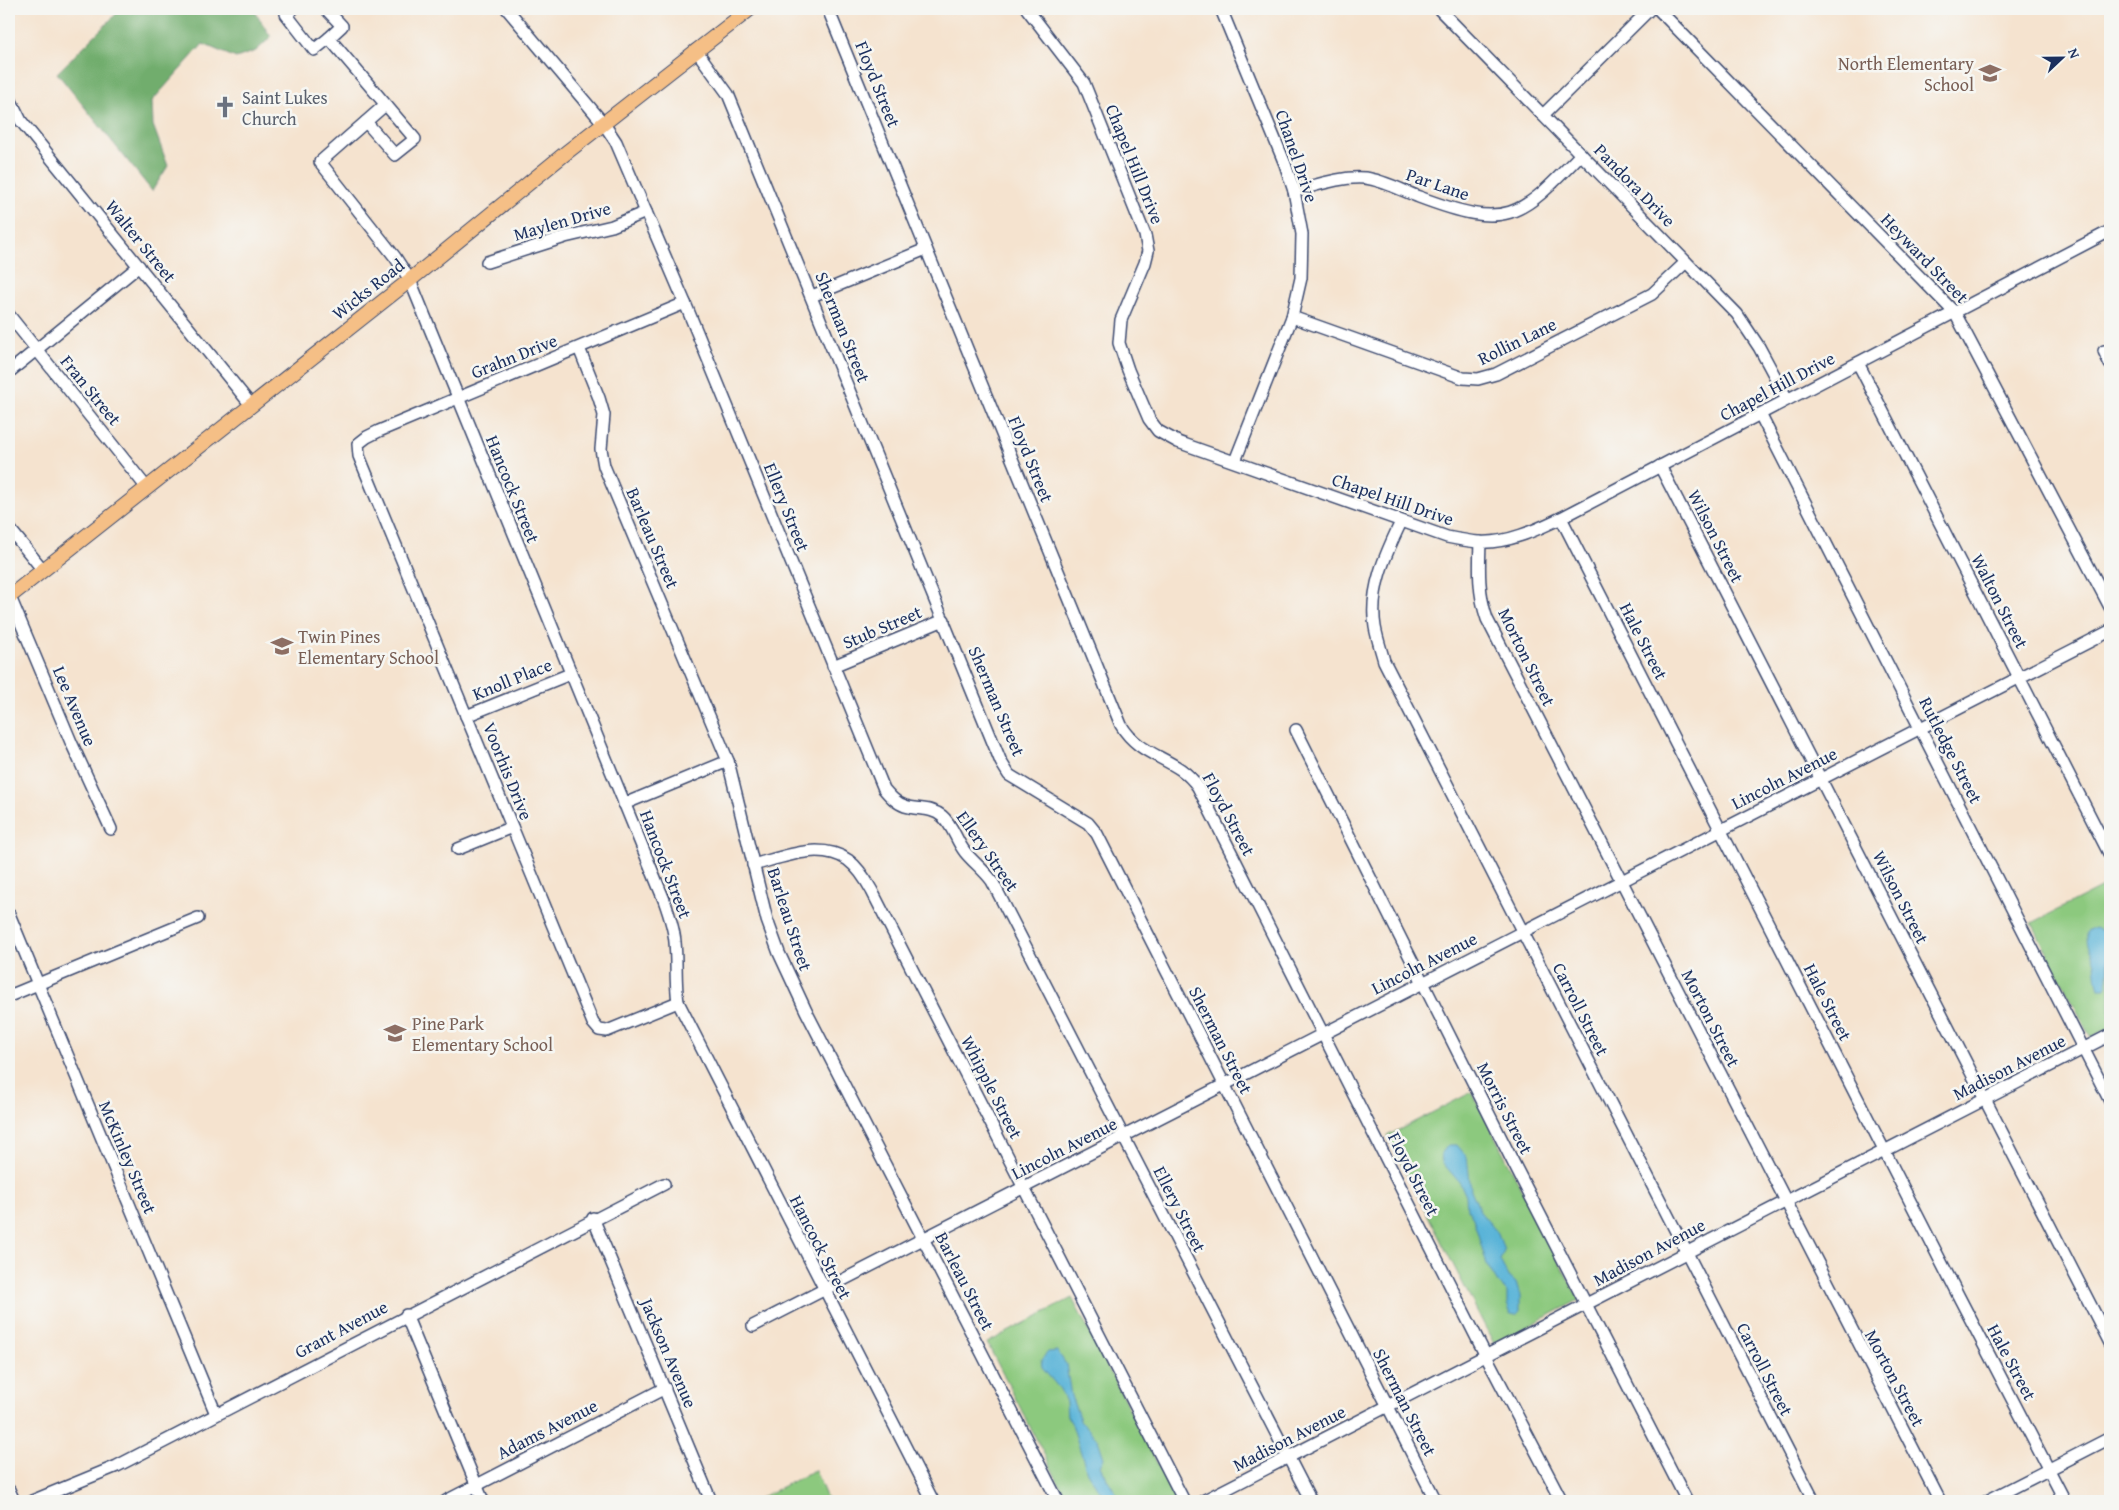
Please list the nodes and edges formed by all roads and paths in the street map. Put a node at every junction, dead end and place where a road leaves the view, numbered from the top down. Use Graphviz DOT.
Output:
graph roads {
  1 [pos="293,9"];
  2 [pos="326,9"];
  3 [pos="507,9"];
  4 [pos="750,9"];
  5 [pos="828,9"];
  6 [pos="1027,9"];
  7 [pos="1221,9"];
  8 [pos="1440,9"];
  9 [pos="1650,9"];
  10 [pos="1658,9"];
  11 [pos="329,38"];
  12 [pos="696,50"];
  13 [pos="9,97"];
  14 [pos="385,105"];
  15 [pos="1543,115"];
  16 [pos="366,122"];
  17 [pos="604,124"];
  18 [pos="1581,154"];
  19 [pos="1294,191"];
  20 [pos="646,212"];
  21 [pos="2110,231"];
  22 [pos="926,249"];
  23 [pos="488,262"];
  24 [pos="1686,262"];
  25 [pos="138,266"];
  26 [pos="410,280"];
  27 [pos="812,296"];
  28 [pos="685,303"];
  29 [pos="1955,313"];
  30 [pos="9,315"];
  31 [pos="1292,317"];
  32 [pos="578,348"];
  33 [pos="36,349"];
  34 [pos="2104,351"];
  35 [pos="1858,363"];
  36 [pos="2110,364"];
  37 [pos="9,372"];
  38 [pos="457,399"];
  39 [pos="1787,399"];
  40 [pos="251,405"];
  41 [pos="1760,414"];
  42 [pos="358,444"];
  43 [pos="1236,461"];
  44 [pos="1660,466"];
  45 [pos="147,488"];
  46 [pos="1562,518"];
  47 [pos="1400,522"];
  48 [pos="9,528"];
  49 [pos="1480,542"];
  50 [pos="43,570"];
  51 [pos="9,597"];
  52 [pos="2110,608"];
  53 [pos="944,620"];
  54 [pos="2110,631"];
  55 [pos="833,666"];
  56 [pos="570,674"];
  57 [pos="2020,678"];
  58 [pos="466,716"];
  59 [pos="1921,728"];
  60 [pos="1296,730"];
  61 [pos="728,760"];
  62 [pos="1821,779"];
  63 [pos="624,804"];
  64 [pos="512,827"];
  65 [pos="111,829"];
  66 [pos="1721,830"];
  67 [pos="458,849"];
  68 [pos="2110,855"];
  69 [pos="753,864"];
  70 [pos="1622,881"];
  71 [pos="9,914"];
  72 [pos="198,918"];
  73 [pos="1523,932"];
  74 [pos="38,984"];
  75 [pos="1423,984"];
  76 [pos="9,996"];
  77 [pos="678,1002"];
  78 [pos="1324,1035"];
  79 [pos="2110,1035"];
  80 [pos="2083,1048"];
  81 [pos="1225,1086"];
  82 [pos="1984,1099"];
  83 [pos="2110,1101"];
  84 [pos="1124,1137"];
  85 [pos="1884,1150"];
  86 [pos="664,1184"];
  87 [pos="1024,1188"];
  88 [pos="1784,1201"];
  89 [pos="594,1218"];
  90 [pos="923,1239"];
  91 [pos="1685,1253"];
  92 [pos="824,1290"];
  93 [pos="1586,1304"];
  94 [pos="406,1315"];
  95 [pos="753,1326"];
  96 [pos="2110,1343"];
  97 [pos="1486,1356"];
  98 [pos="665,1388"];
  99 [pos="1389,1407"];
  100 [pos="216,1414"];
  101 [pos="2110,1438"];
  102 [pos="1288,1458"];
  103 [pos="2048,1469"];
  104 [pos="476,1485"];
  105 [pos="9,1490"];
  106 [pos="14,1501"];
  107 [pos="32,1501"];
  108 [pos="446,1501"];
  109 [pos="483,1501"];
  110 [pos="711,1501"];
  111 [pos="933,1501"];
  112 [pos="1058,1501"];
  113 [pos="1184,1501"];
  114 [pos="1204,1501"];
  115 [pos="1311,1501"];
  116 [pos="1436,1501"];
  117 [pos="1562,1501"];
  118 [pos="1687,1501"];
  119 [pos="1814,1501"];
  120 [pos="1940,1501"];
  121 [pos="1987,1501"];
  122 [pos="2065,1501"];
  1 -- 11 [label="street"];
  2 -- 11 [label="street"];
  3 -- 17 [label="street, Ellery Street"];
  4 -- 12 [label="main road, Wicks Road"];
  5 -- 22 [label="street, Floyd Street"];
  6 -- 43 [label="street, Chapel Hill Drive"];
  7 -- 19 [label="street, Chanel Drive"];
  8 -- 15 [label="street, Pandora Drive"];
  9 -- 15 [label="street"];
  10 -- 29 [label="street, Heyward Street"];
  11 -- 14 [label="street"];
  12 -- 17 [label="main road, Wicks Road"];
  12 -- 27 [label="street, Sherman Street"];
  13 -- 25 [label="street, Walter Street"];
  14 -- 16 [label="street"];
  14 -- 16 [label="street"];
  15 -- 18 [label="street, Pandora Drive"];
  16 -- 26 [label="street, Hancock Street"];
  17 -- 20 [label="street, Ellery Street"];
  17 -- 26 [label="main road, Wicks Road"];
  18 -- 19 [label="street, Par Lane"];
  18 -- 24 [label="street, Pandora Drive"];
  19 -- 31 [label="street, Chanel Drive"];
  20 -- 23 [label="street, Maylen Drive"];
  20 -- 28 [label="street, Ellery Street"];
  21 -- 29 [label="street, Chapel Hill Drive"];
  22 -- 27 [label="street"];
  22 -- 78 [label="street, Floyd Street"];
  24 -- 31 [label="street, Rollin Lane"];
  24 -- 39 [label="street, Pandora Drive"];
  25 -- 33 [label="street"];
  25 -- 40 [label="street, Walter Street"];
  26 -- 38 [label="street, Hancock Street"];
  26 -- 40 [label="main road, Wicks Road"];
  27 -- 53 [label="street, Sherman Street"];
  28 -- 32 [label="street, Grahn Drive"];
  28 -- 55 [label="street, Ellery Street"];
  29 -- 35 [label="street, Chapel Hill Drive"];
  29 -- 52 [label="street, Heyward Street"];
  30 -- 33 [label="street, Fran Street"];
  31 -- 43 [label="street, Chanel Drive"];
  32 -- 38 [label="street, Grahn Drive"];
  32 -- 61 [label="street, Barleau Street"];
  33 -- 37 [label="street"];
  33 -- 45 [label="street, Fran Street"];
  34 -- 36 [label="street"];
  35 -- 39 [label="street, Chapel Hill Drive"];
  35 -- 57 [label="street, Walton Street"];
  38 -- 42 [label="street, Grahn Drive"];
  38 -- 56 [label="street, Hancock Street"];
  39 -- 41 [label="street, Chapel Hill Drive"];
  40 -- 45 [label="main road, Wicks Road"];
  41 -- 44 [label="street, Chapel Hill Drive"];
  41 -- 59 [label="street, Rutledge Street"];
  42 -- 58 [label="street, Voorhis Drive"];
  43 -- 47 [label="street, Chapel Hill Drive"];
  44 -- 46 [label="street, Chapel Hill Drive"];
  44 -- 62 [label="street, Wilson Street"];
  45 -- 50 [label="main road, Wicks Road"];
  46 -- 49 [label="street, Chapel Hill Drive"];
  46 -- 66 [label="street, Hale Street"];
  47 -- 49 [label="street, Chapel Hill Drive"];
  47 -- 73 [label="street, Carroll Street"];
  48 -- 50 [label="street"];
  49 -- 70 [label="street, Morton Street"];
  50 -- 51 [label="main road, Wicks Road"];
  51 -- 65 [label="street, Lee Avenue"];
  53 -- 55 [label="street, Stub Street"];
  53 -- 81 [label="street, Sherman Street"];
  54 -- 57 [label="street, Lincoln Avenue"];
  55 -- 84 [label="street, Ellery Street"];
  56 -- 58 [label="street, Knoll Place"];
  56 -- 63 [label="street, Hancock Street"];
  57 -- 59 [label="street, Lincoln Avenue"];
  57 -- 68 [label="street, Walton Street"];
  58 -- 64 [label="street, Voorhis Drive"];
  59 -- 62 [label="street, Lincoln Avenue"];
  59 -- 80 [label="street, Rutledge Street"];
  60 -- 75 [label="street, Morris Street"];
  61 -- 63 [label="street"];
  61 -- 69 [label="street, Barleau Street"];
  62 -- 66 [label="street, Lincoln Avenue"];
  62 -- 82 [label="street, Wilson Street"];
  63 -- 77 [label="street, Hancock Street"];
  64 -- 67 [label="street"];
  64 -- 77 [label="street, Voorhis Drive"];
  66 -- 70 [label="street, Lincoln Avenue"];
  66 -- 85 [label="street, Hale Street"];
  69 -- 87 [label="street, Whipple Street"];
  69 -- 90 [label="street, Barleau Street"];
  70 -- 73 [label="street, Lincoln Avenue"];
  70 -- 88 [label="street, Morton Street"];
  71 -- 74 [label="street, McKinley Street"];
  72 -- 74 [label="street"];
  73 -- 75 [label="street, Lincoln Avenue"];
  73 -- 91 [label="street, Carroll Street"];
  74 -- 76 [label="street"];
  74 -- 100 [label="street, McKinley Street"];
  75 -- 78 [label="street, Lincoln Avenue"];
  75 -- 93 [label="street, Morris Street"];
  77 -- 92 [label="street, Hancock Street"];
  78 -- 81 [label="street, Lincoln Avenue"];
  78 -- 97 [label="street, Floyd Street"];
  79 -- 80 [label="street, Madison Avenue"];
  80 -- 82 [label="street, Madison Avenue"];
  80 -- 83 [label="street, Rutledge Street"];
  81 -- 84 [label="street, Lincoln Avenue"];
  81 -- 99 [label="street, Sherman Street"];
  82 -- 85 [label="street, Madison Avenue"];
  82 -- 96 [label="street, Wilson Street"];
  84 -- 87 [label="street, Lincoln Avenue"];
  84 -- 102 [label="street, Ellery Street"];
  85 -- 88 [label="street, Madison Avenue"];
  85 -- 103 [label="street, Hale Street"];
  86 -- 89 [label="street, Grant Avenue"];
  87 -- 90 [label="street, Lincoln Avenue"];
  87 -- 113 [label="street, Whipple Street"];
  88 -- 91 [label="street, Madison Avenue"];
  88 -- 120 [label="street, Morton Street"];
  89 -- 94 [label="street, Grant Avenue"];
  89 -- 98 [label="street, Jackson Avenue"];
  90 -- 92 [label="street, Lincoln Avenue"];
  90 -- 112 [label="street, Barleau Street"];
  91 -- 93 [label="street, Madison Avenue"];
  91 -- 119 [label="street, Carroll Street"];
  92 -- 95 [label="street, Lincoln Avenue"];
  92 -- 111 [label="street, Hancock Street"];
  93 -- 97 [label="street, Madison Avenue"];
  93 -- 118 [label="street, Morris Street"];
  94 -- 100 [label="street, Grant Avenue"];
  94 -- 104 [label="street"];
  97 -- 99 [label="street, Madison Avenue"];
  97 -- 117 [label="street, Floyd Street"];
  98 -- 104 [label="street, Adams Avenue"];
  98 -- 110 [label="street, Jackson Avenue"];
  99 -- 102 [label="street, Madison Avenue"];
  99 -- 116 [label="street, Sherman Street"];
  100 -- 107 [label="street, Grant Avenue"];
  101 -- 103 [label="street"];
  102 -- 114 [label="street, Madison Avenue"];
  102 -- 115 [label="street, Ellery Street"];
  103 -- 121 [label="street"];
  103 -- 122 [label="street, Hale Street"];
  104 -- 108 [label="street, Adams Avenue"];
  104 -- 109 [label="street"];
  105 -- 106 [label="street"];
}
